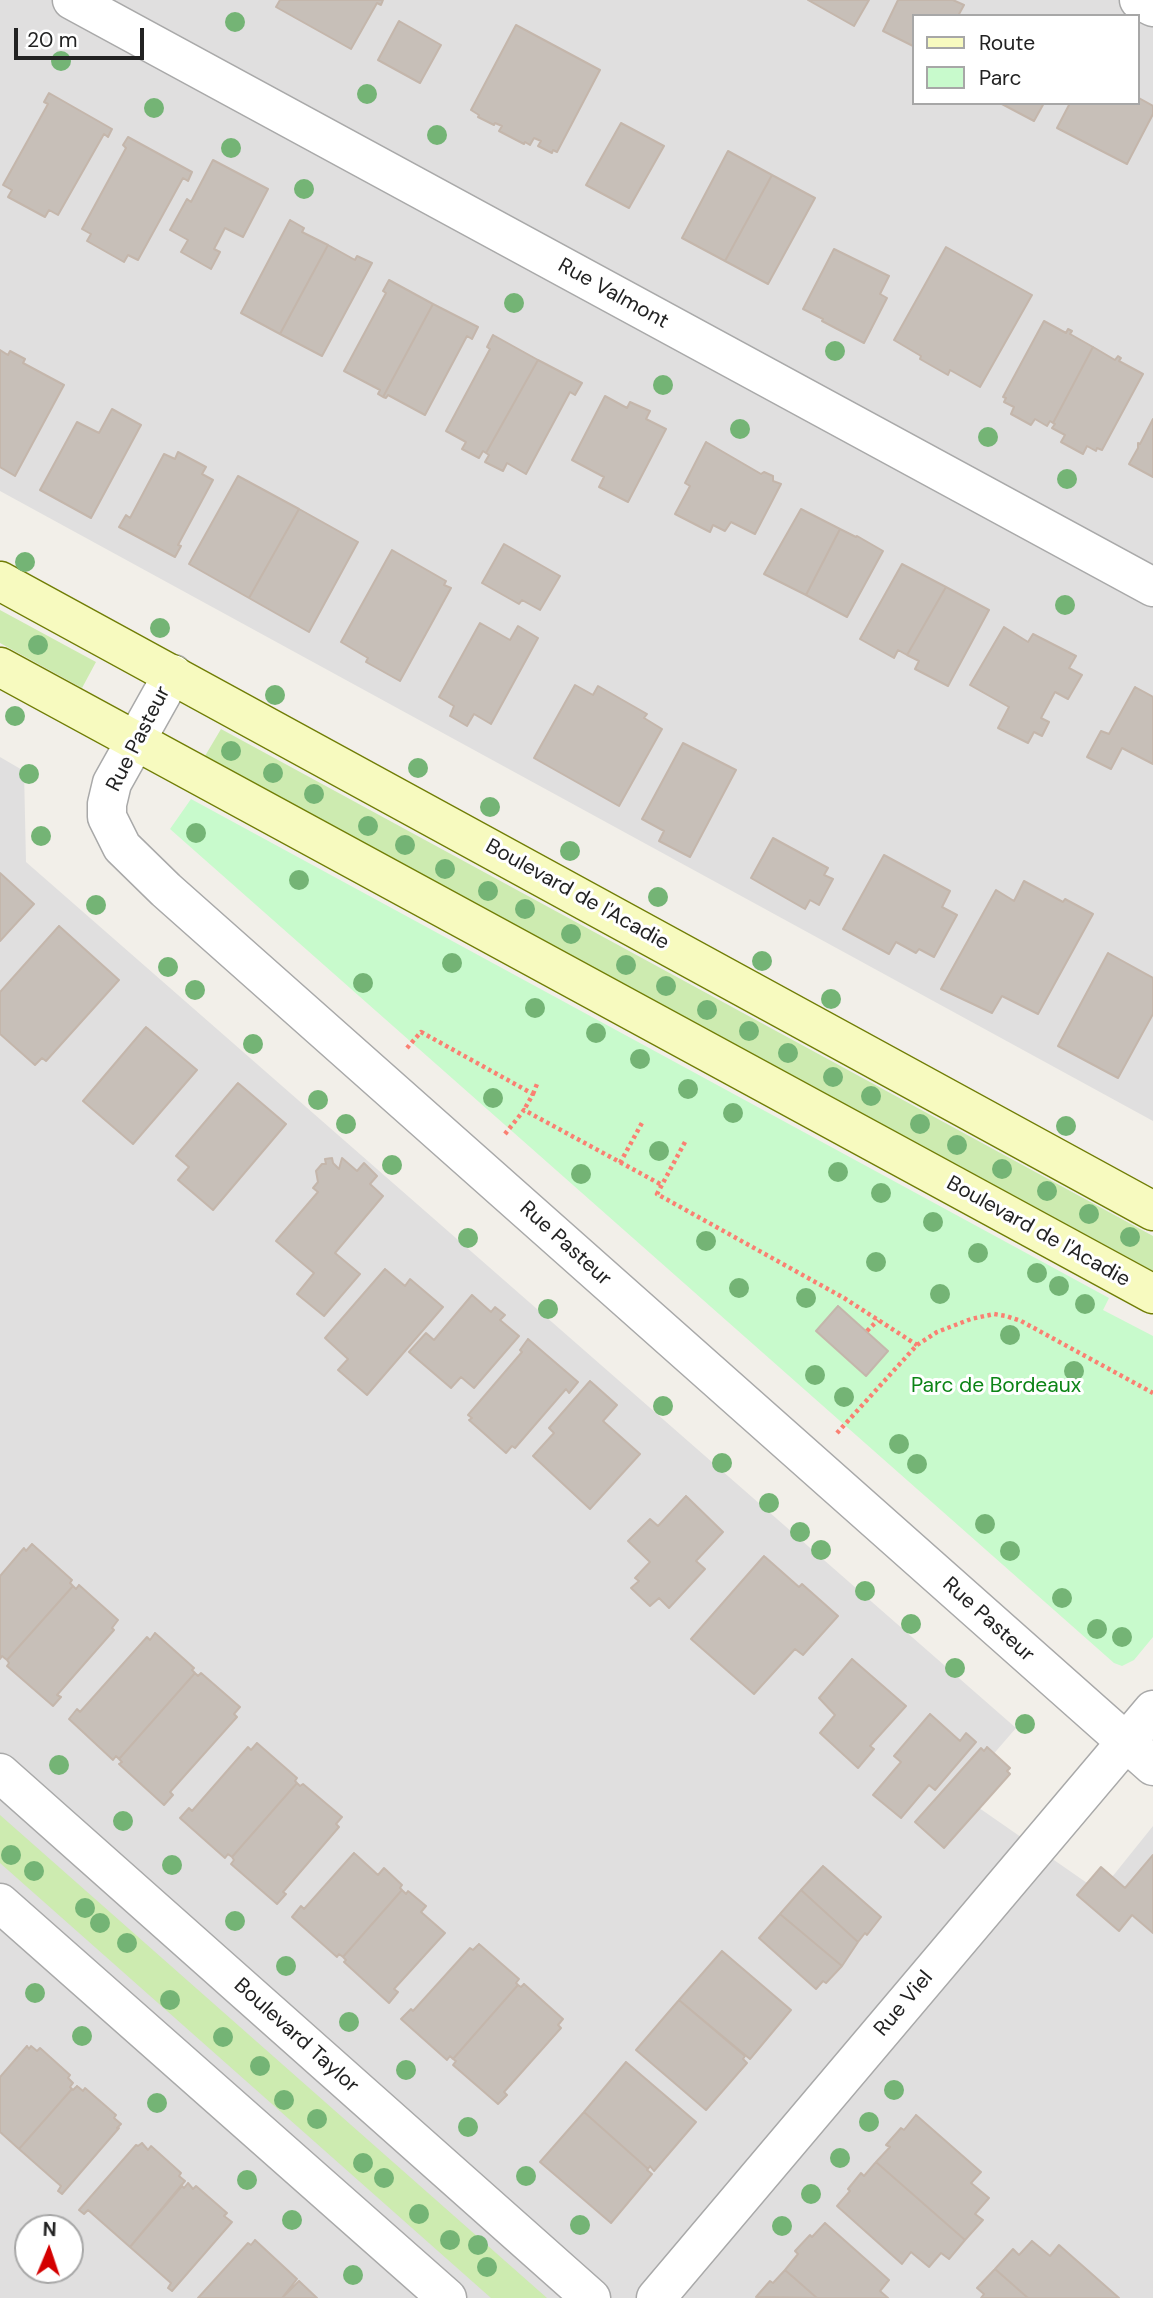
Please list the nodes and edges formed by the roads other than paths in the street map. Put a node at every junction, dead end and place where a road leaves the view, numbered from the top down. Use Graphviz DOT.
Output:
graph roads {
  1 [pos="72,0"];
  2 [pos="1139,0"];
  3 [pos="1153,8"];
  4 [pos="0,581"];
  5 [pos="1153,587"];
  6 [pos="0,667"];
  7 [pos="173,674"];
  8 [pos="135,741"];
  9 [pos="1153,1210"];
  10 [pos="1153,1294"];
  11 [pos="1153,1710"];
  12 [pos="1139,1754"];
  13 [pos="0,1773"];
  14 [pos="0,1903"];
  15 [pos="447,2298"];
  16 [pos="591,2298"];
  17 [pos="656,2298"];
  1 -- 5 [label="street, Rue Valmont"];
  2 -- 3 [label="street"];
  4 -- 7 [label="main road, Boulevard de l'Acadie"];
  6 -- 8 [label="main road, Boulevard de l'Acadie"];
  7 -- 8 [label="street, Rue Pasteur"];
  7 -- 9 [label="main road, Boulevard de l'Acadie"];
  8 -- 10 [label="main road, Boulevard de l'Acadie"];
  8 -- 12 [label="street, Rue Pasteur"];
  11 -- 12 [label="street, Rue Viel"];
  12 -- 17 [label="street, Rue Viel"];
  13 -- 16 [label="street, Boulevard Taylor"];
  14 -- 15 [label="street"];
}
